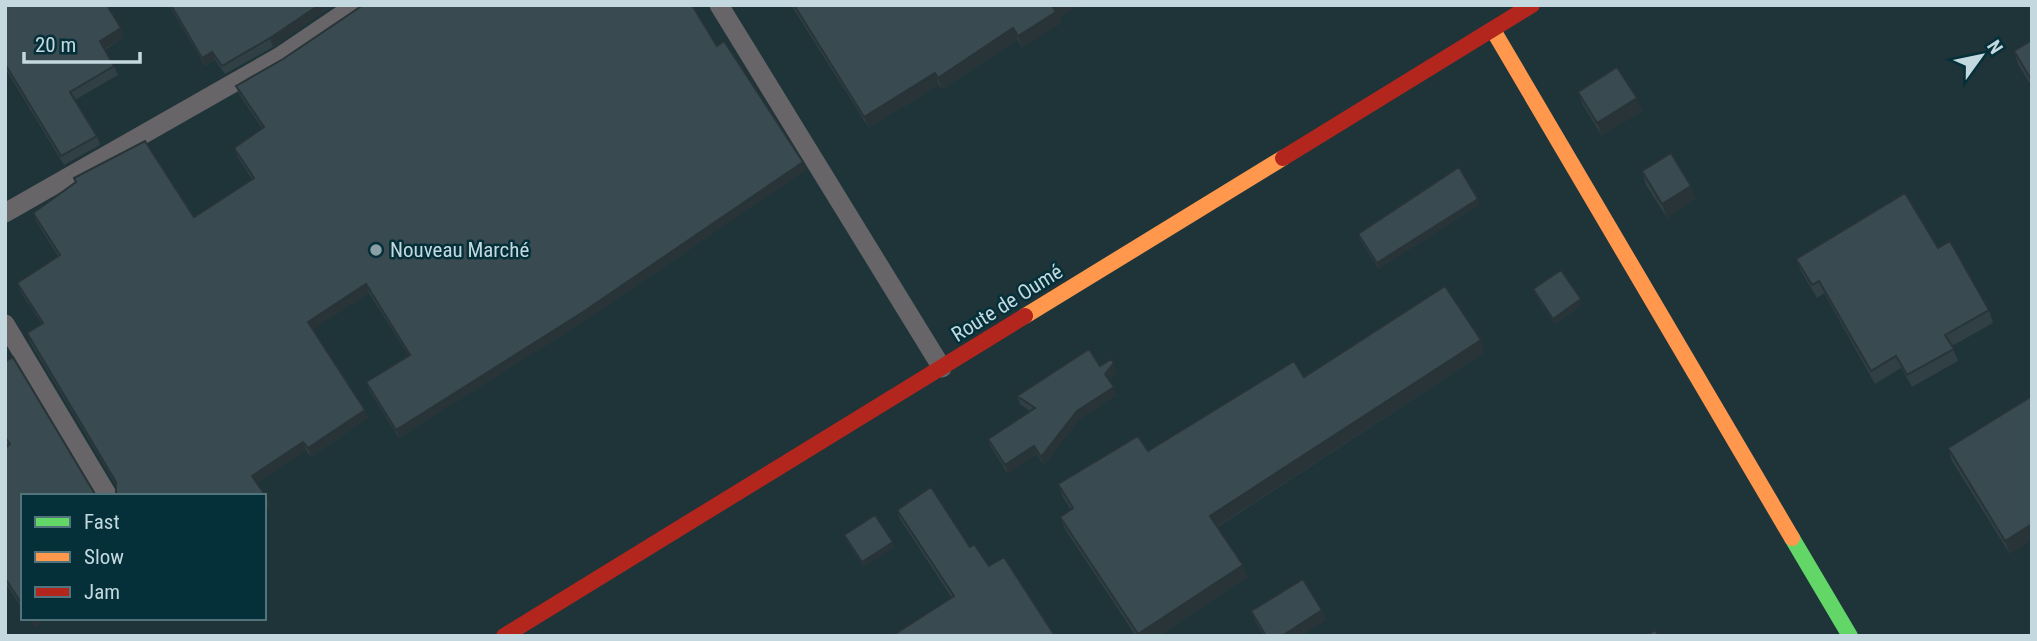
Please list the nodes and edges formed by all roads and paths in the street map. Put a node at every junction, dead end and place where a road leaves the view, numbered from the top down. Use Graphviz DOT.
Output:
graph roads {
  1 [pos="356,5"];
  2 [pos="719,5"];
  3 [pos="1532,5"];
  4 [pos="1493,30"];
  5 [pos="5,213"];
  6 [pos="5,324"];
  7 [pos="942,368"];
  8 [pos="107,494"];
  9 [pos="504,636"];
  10 [pos="1850,636"];
  1 -- 5 [label="lane"];
  2 -- 7 [label="lane"];
  3 -- 4 [label="street, Route de Oumé"];
  4 -- 7 [label="street, Route de Oumé"];
  4 -- 10 [label="street"];
  6 -- 8 [label="lane"];
  7 -- 9 [label="street, Route de Oumé"];
}
